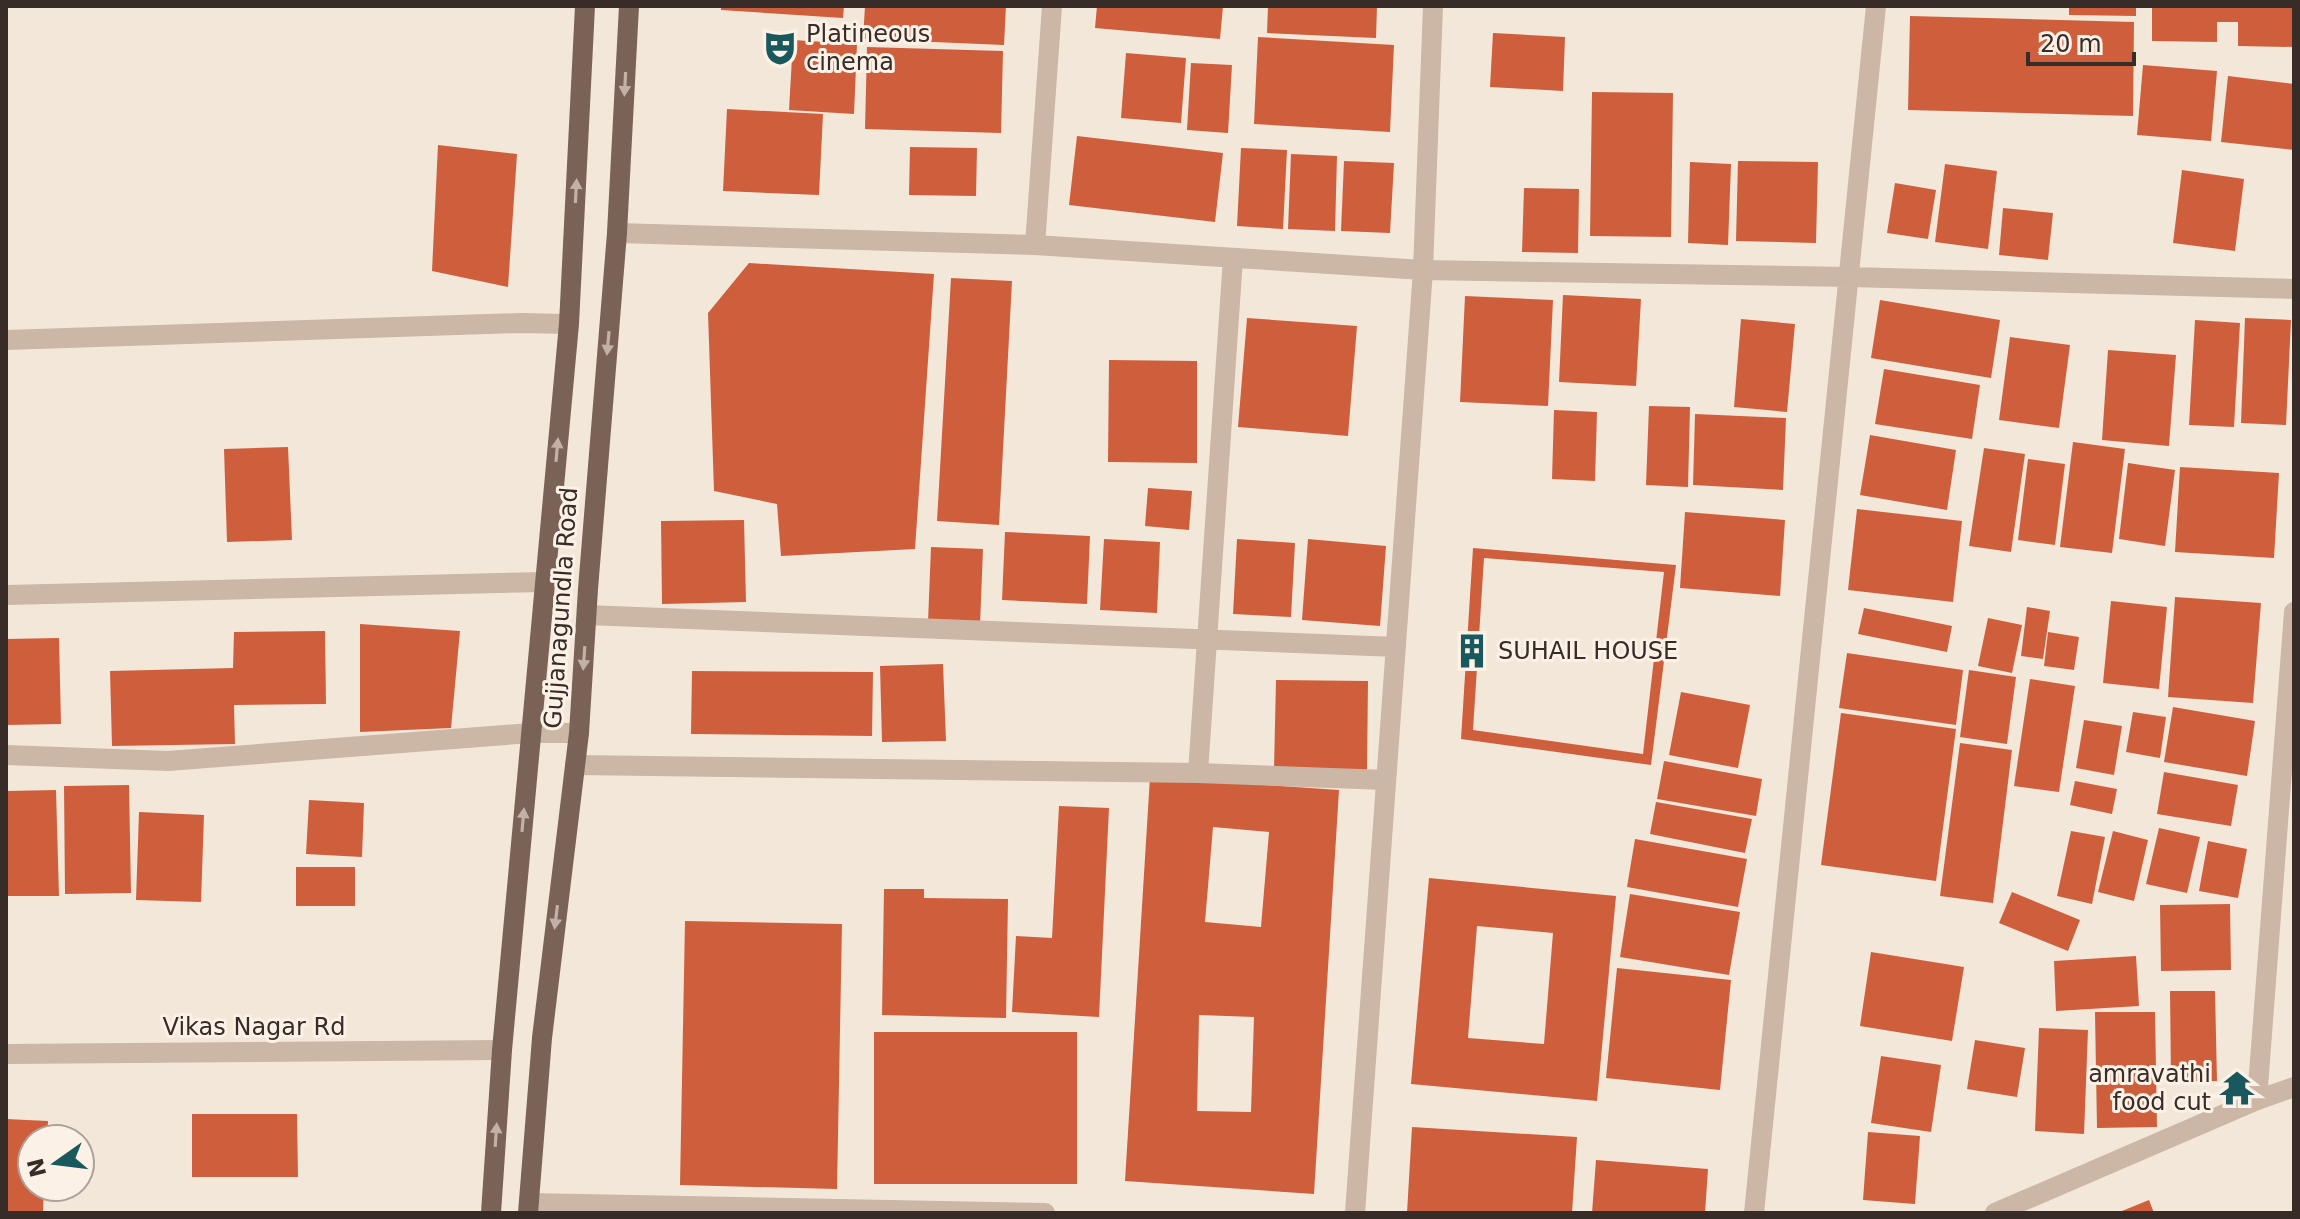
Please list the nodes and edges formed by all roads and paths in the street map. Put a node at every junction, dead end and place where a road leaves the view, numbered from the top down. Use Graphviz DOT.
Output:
graph roads {
  1 [pos="585,6"];
  2 [pos="629,6"];
  3 [pos="1052,6"];
  4 [pos="1433,6"];
  5 [pos="1876,6"];
  6 [pos="617,233"];
  7 [pos="1035,245"];
  8 [pos="1233,258"];
  9 [pos="1423,270"];
  10 [pos="1850,277"];
  11 [pos="2294,289"];
  12 [pos="569,324"];
  13 [pos="6,340"];
  14 [pos="544,582"];
  15 [pos="6,595"];
  16 [pos="2294,612"];
  17 [pos="587,615"];
  18 [pos="1208,639"];
  19 [pos="1396,647"];
  20 [pos="531,733"];
  21 [pos="579,733"];
  22 [pos="6,755"];
  23 [pos="575,765"];
  24 [pos="1198,773"];
  25 [pos="1386,780"];
  26 [pos="502,1050"];
  27 [pos="6,1054"];
  28 [pos="2294,1087"];
  29 [pos="2257,1100"];
  30 [pos="529,1208"];
  31 [pos="491,1213"];
  32 [pos="1045,1213"];
  33 [pos="1355,1213"];
  34 [pos="1754,1213"];
  35 [pos="1995,1213"];
  12 -- 1 [label="main road, Gujjanagundla Road, one-way"];
  2 -- 6 [label="main road, Gujjanagundla Road, one-way"];
  3 -- 7 [label="street"];
  4 -- 9 [label="street"];
  5 -- 10 [label="street"];
  6 -- 7 [label="street"];
  6 -- 17 [label="main road, Gujjanagundla Road, one-way"];
  7 -- 8 [label="street"];
  8 -- 9 [label="street"];
  8 -- 18 [label="street"];
  9 -- 10 [label="street"];
  9 -- 19 [label="street"];
  10 -- 11 [label="street"];
  10 -- 34 [label="street"];
  12 -- 13 [label="street"];
  14 -- 12 [label="main road, Gujjanagundla Road, one-way"];
  14 -- 15 [label="street"];
  14 -- 20 [label="main road, Gujjanagundla Road"];
  16 -- 29 [label="street"];
  17 -- 18 [label="street"];
  17 -- 21 [label="main road, Gujjanagundla Road, one-way"];
  18 -- 19 [label="street"];
  18 -- 24 [label="street"];
  19 -- 25 [label="street"];
  20 -- 21 [label="street"];
  20 -- 22 [label="street"];
  26 -- 20 [label="main road, Gujjanagundla Road, one-way"];
  21 -- 23 [label="main road, Gujjanagundla Road"];
  23 -- 24 [label="street"];
  23 -- 30 [label="main road, Gujjanagundla Road, one-way"];
  24 -- 25 [label="street"];
  25 -- 33 [label="street"];
  26 -- 27 [label="street, Vikas Nagar Rd"];
  31 -- 26 [label="main road, Gujjanagundla Road, one-way"];
  28 -- 29 [label="street"];
  29 -- 35 [label="street"];
  30 -- 32 [label="street"];
}
